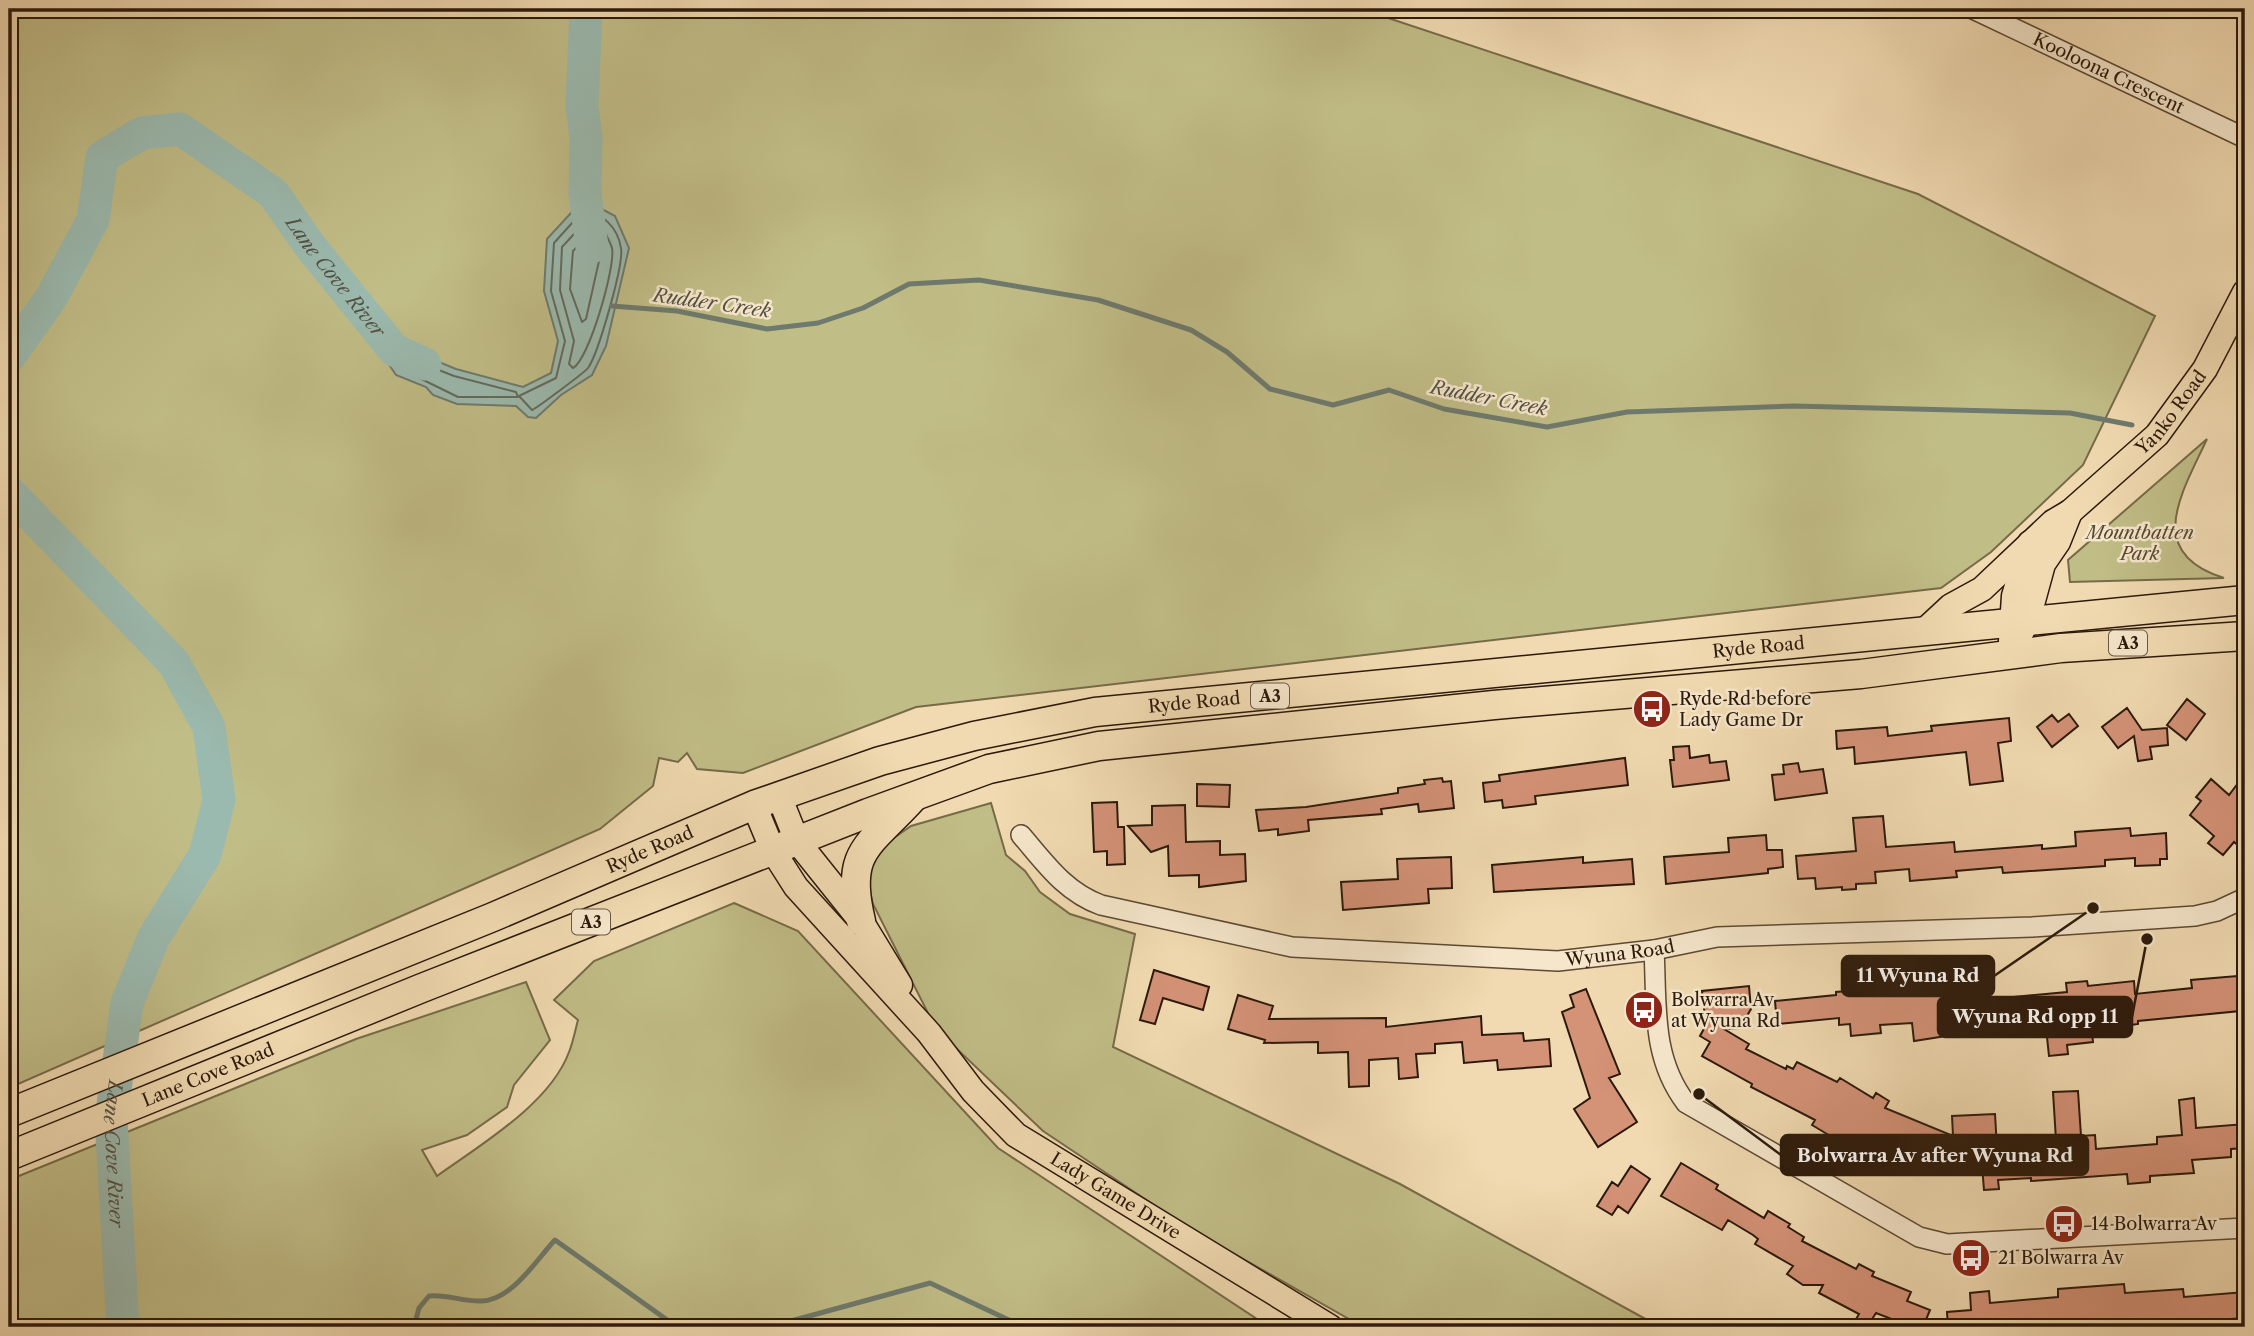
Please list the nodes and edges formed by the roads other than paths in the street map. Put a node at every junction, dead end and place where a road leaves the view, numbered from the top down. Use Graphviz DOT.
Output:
graph roads {
  1 [pos="1973,9"];
  2 [pos="2245,138"];
  3 [pos="2245,292"];
  4 [pos="2070,512"];
  5 [pos="2030,543"];
  6 [pos="2245,600"];
  7 [pos="2019,620"];
  8 [pos="1924,631"];
  9 [pos="2245,636"];
  10 [pos="2011,653"];
  11 [pos="915,796"];
  12 [pos="767,801"];
  13 [pos="1021,835"];
  14 [pos="785,846"];
  15 [pos="2245,898"];
  16 [pos="861,921"];
  17 [pos="1654,950"];
  18 [pos="329,1026"];
  19 [pos="929,1033"];
  20 [pos="9,1113"];
  21 [pos="9,1156"];
  22 [pos="2245,1228"];
  23 [pos="1330,1327"];
  1 -- 2 [label="street, Kooloona Crescent"];
  3 -- 4 [label="main road, Yanko Road"];
  4 -- 5 [label="main road, Yanko Road"];
  4 -- 7 [label="main road, Yanko Road"];
  5 -- 7 [label="main road, Yanko Road"];
  5 -- 8 [label="main road, Yanko Road"];
  6 -- 7 [label="highway, Ryde Road / A3"];
  7 -- 8 [label="highway, Ryde Road / A3"];
  7 -- 10 [label="main road, Yanko Road"];
  8 -- 12 [label="highway, Ryde Road / A3"];
  9 -- 10 [label="highway, Ryde Road / A3"];
  10 -- 11 [label="highway, Ryde Road / A3"];
  11 -- 14 [label="highway, Ryde Road / A3"];
  11 -- 16 [label="highway"];
  12 -- 14 [label="main road, Lady Game Drive"];
  12 -- 20 [label="highway, Ryde Road / A3"];
  13 -- 17 [label="street, Wyuna Road"];
  14 -- 16 [label="main road, Lady Game Drive"];
  14 -- 18 [label="highway, Ryde Road / A3"];
  14 -- 19 [label="main road, Lady Game Drive"];
  15 -- 17 [label="street, Wyuna Road"];
  16 -- 19 [label="main road, Lady Game Drive"];
  17 -- 22 [label="street"];
  18 -- 21 [label="highway, Lane Cove Road / A3"];
  19 -- 23 [label="main road, Lady Game Drive"];
}
